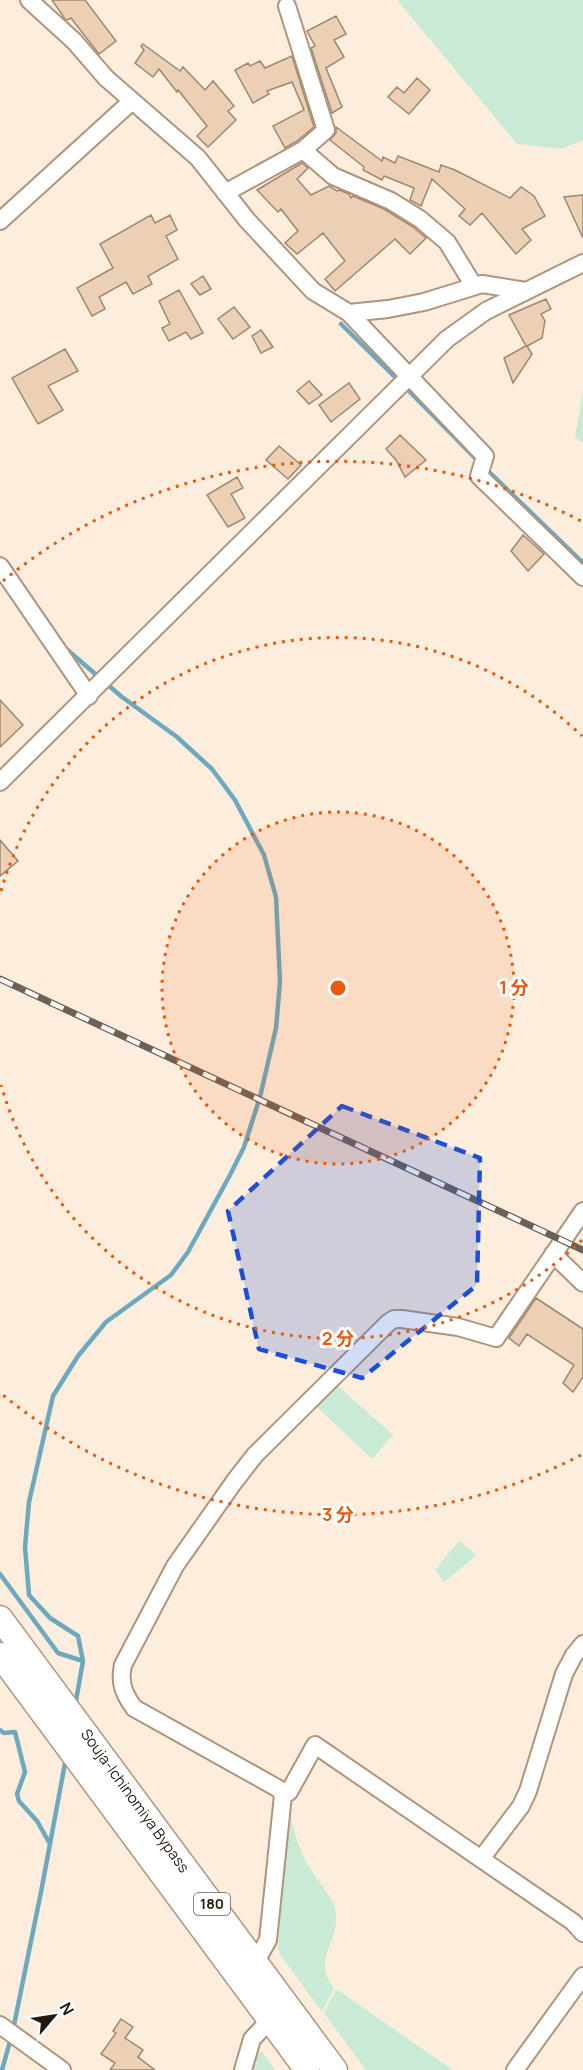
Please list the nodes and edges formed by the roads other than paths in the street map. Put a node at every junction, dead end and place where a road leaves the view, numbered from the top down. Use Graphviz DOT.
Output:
graph roads {
  1 [pos="29,0"];
  2 [pos="287,6"];
  3 [pos="132,101"];
  4 [pos="303,150"];
  5 [pos="225,193"];
  6 [pos="0,220"];
  7 [pos="576,266"];
  8 [pos="474,286"];
  9 [pos="526,291"];
  10 [pos="349,312"];
  11 [pos="404,380"];
  12 [pos="0,566"];
  13 [pos="583,577"];
  14 [pos="91,693"];
  15 [pos="0,782"];
  16 [pos="583,1211"];
  17 [pos="553,1254"];
  18 [pos="583,1283"];
  19 [pos="0,1618"];
  20 [pos="583,1644"];
  21 [pos="0,1655"];
  22 [pos="283,1795"];
  23 [pos="481,1859"];
  24 [pos="583,1933"];
  25 [pos="583,1976"];
  26 [pos="257,1978"];
  27 [pos="270,2020"];
  28 [pos="0,2025"];
  29 [pos="62,2070"];
  30 [pos="243,2070"];
  31 [pos="307,2070"];
  32 [pos="335,2070"];
  33 [pos="515,2070"];
  1 -- 3 [label="street"];
  2 -- 4 [label="street"];
  3 -- 5 [label="street"];
  3 -- 6 [label="street"];
  4 -- 5 [label="street"];
  4 -- 8 [label="street"];
  5 -- 10 [label="street"];
  7 -- 9 [label="street"];
  8 -- 9 [label="street"];
  8 -- 10 [label="street"];
  9 -- 11 [label="street"];
  10 -- 11 [label="street"];
  11 -- 13 [label="street"];
  11 -- 14 [label="street"];
  12 -- 14 [label="street"];
  14 -- 15 [label="street"];
  16 -- 17 [label="street"];
  17 -- 18 [label="street"];
  17 -- 22 [label="street"];
  19 -- 26 [label="highway, Souja-Ichinomiya Bypass / 180"];
  20 -- 23 [label="street"];
  21 -- 26 [label="highway, Souja-Ichinomiya Bypass / 180"];
  22 -- 23 [label="street"];
  22 -- 26 [label="street"];
  23 -- 24 [label="street"];
  25 -- 33 [label="street"];
  26 -- 27 [label="highway, Souja-Ichinomiya Bypass / 180"];
  26 -- 32 [label="highway, Souja-Ichinomiya Bypass / 180"];
  27 -- 30 [label="street"];
  27 -- 31 [label="highway, Souja-Ichinomiya Bypass / 180"];
  28 -- 29 [label="street"];
}
